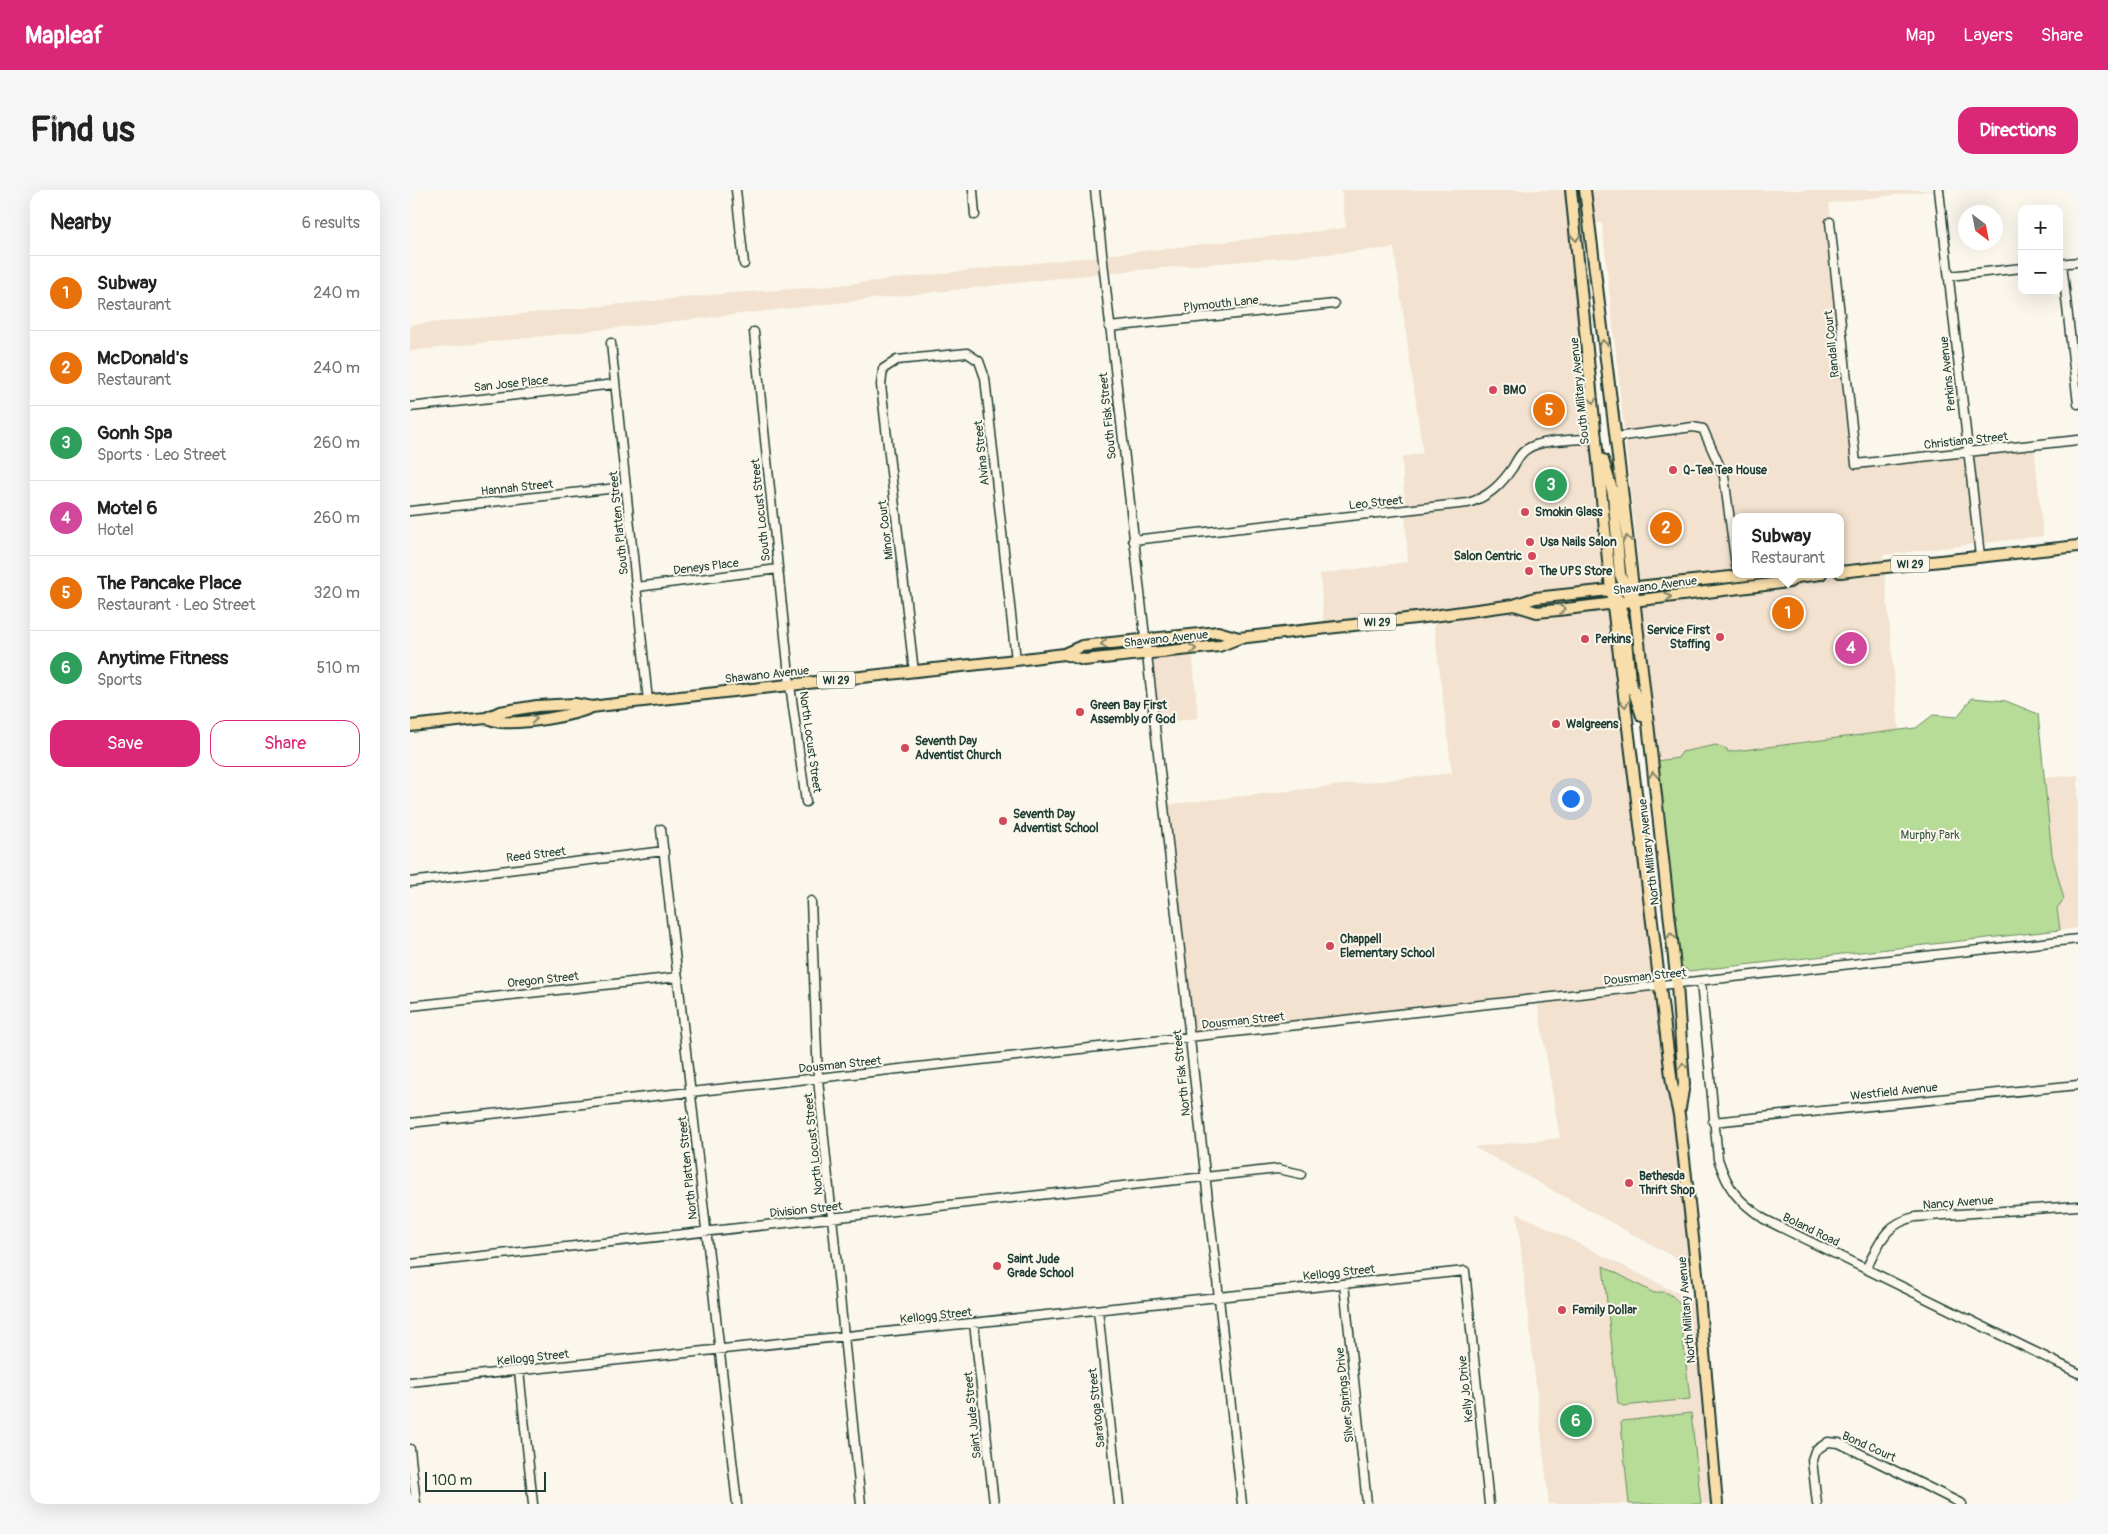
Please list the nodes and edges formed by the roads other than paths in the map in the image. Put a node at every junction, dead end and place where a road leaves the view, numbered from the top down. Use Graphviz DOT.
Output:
graph roads {
  1 [pos="736,190"];
  2 [pos="973,190"];
  3 [pos="1094,190"];
  4 [pos="1571,190"];
  5 [pos="1585,190"];
  6 [pos="1939,190"];
  7 [pos="976,215"];
  8 [pos="1830,222"];
  9 [pos="2078,262"];
  10 [pos="744,264"];
  11 [pos="2063,264"];
  12 [pos="2018,268"];
  13 [pos="1949,276"];
  14 [pos="2063,280"];
  15 [pos="1334,304"];
  16 [pos="1110,327"];
  17 [pos="754,332"];
  18 [pos="611,343"];
  19 [pos="615,384"];
  20 [pos="881,385"];
  21 [pos="2078,404"];
  22 [pos="410,407"];
  23 [pos="1615,437"];
  24 [pos="1597,438"];
  25 [pos="2078,440"];
  26 [pos="1968,452"];
  27 [pos="1856,464"];
  28 [pos="626,488"];
  29 [pos="410,511"];
  30 [pos="1133,540"];
  31 [pos="1732,540"];
  32 [pos="2078,546"];
  33 [pos="1980,556"];
  34 [pos="778,569"];
  35 [pos="1844,572"];
  36 [pos="1732,573"];
  37 [pos="1737,578"];
  38 [pos="1793,578"];
  39 [pos="637,587"];
  40 [pos="1628,588"];
  41 [pos="1738,589"];
  42 [pos="1611,590"];
  43 [pos="1633,602"];
  44 [pos="1616,604"];
  45 [pos="1514,605"];
  46 [pos="1239,638"];
  47 [pos="1145,640"];
  48 [pos="1064,654"];
  49 [pos="1146,654"];
  50 [pos="1016,660"];
  51 [pos="914,672"];
  52 [pos="790,685"];
  53 [pos="648,701"];
  54 [pos="410,726"];
  55 [pos="1648,736"];
  56 [pos="806,802"];
  57 [pos="661,829"];
  58 [pos="664,851"];
  59 [pos="410,882"];
  60 [pos="811,901"];
  61 [pos="2078,939"];
  62 [pos="678,977"];
  63 [pos="1701,982"];
  64 [pos="1677,984"];
  65 [pos="1660,986"];
  66 [pos="410,1006"];
  67 [pos="1189,1038"];
  68 [pos="818,1078"];
  69 [pos="2078,1085"];
  70 [pos="691,1092"];
  71 [pos="1679,1115"];
  72 [pos="1713,1122"];
  73 [pos="410,1123"];
  74 [pos="1301,1174"];
  75 [pos="1205,1177"];
  76 [pos="2078,1206"];
  77 [pos="834,1219"];
  78 [pos="706,1233"];
  79 [pos="410,1264"];
  80 [pos="1866,1269"];
  81 [pos="1464,1271"];
  82 [pos="1344,1284"];
  83 [pos="1218,1297"];
  84 [pos="1098,1310"];
  85 [pos="974,1323"];
  86 [pos="845,1337"];
  87 [pos="720,1350"];
  88 [pos="519,1371"];
  89 [pos="2078,1373"];
  90 [pos="410,1382"];
  91 [pos="410,1449"];
  92 [pos="416,1504"];
  93 [pos="533,1504"];
  94 [pos="737,1504"];
  95 [pos="861,1504"];
  96 [pos="994,1504"];
  97 [pos="1119,1504"];
  98 [pos="1242,1504"];
  99 [pos="1368,1504"];
  100 [pos="1489,1504"];
  101 [pos="1717,1504"];
  102 [pos="1817,1504"];
  103 [pos="1962,1504"];
  1 -- 10 [label="street"];
  2 -- 7 [label="street"];
  3 -- 16 [label="street, South Fisk Street"];
  4 -- 24 [label="main road, South Military Avenue, one-way"];
  23 -- 5 [label="main road, one-way"];
  6 -- 13 [label="street, Perkins Avenue"];
  8 -- 27 [label="street, Randall Court"];
  9 -- 11 [label="street"];
  12 -- 13 [label="street"];
  13 -- 26 [label="street, Perkins Avenue"];
  14 -- 21 [label="street"];
  15 -- 16 [label="street, Plymouth Lane"];
  16 -- 30 [label="street, South Fisk Street"];
  17 -- 34 [label="street, South Locust Street"];
  18 -- 19 [label="street, South Platten Street"];
  19 -- 22 [label="street, San Jose Place"];
  19 -- 28 [label="street, South Platten Street"];
  20 -- 50 [label="street, Alvina Street"];
  20 -- 51 [label="street, Minor Court"];
  23 -- 31 [label="street"];
  40 -- 23 [label="main road, one-way"];
  24 -- 30 [label="street, Leo Street"];
  24 -- 40 [label="main road"];
  24 -- 42 [label="main road, South Military Avenue"];
  25 -- 26 [label="street, Christiana Street"];
  26 -- 27 [label="street, Christiana Street"];
  26 -- 33 [label="street, Perkins Avenue"];
  28 -- 29 [label="street, Hannah Street"];
  28 -- 39 [label="street, South Platten Street"];
  30 -- 47 [label="street, South Fisk Street"];
  32 -- 33 [label="main road, WI 29"];
  33 -- 35 [label="main road, WI 29"];
  34 -- 39 [label="street, Deneys Place"];
  34 -- 52 [label="street, South Locust Street"];
  36 -- 40 [label="main road, Shawano Avenue / WI 29"];
  37 -- 41 [label="street"];
  38 -- 41 [label="main road, Shawano Avenue / WI 29"];
  39 -- 53 [label="street, South Platten Street"];
  40 -- 42 [label="main road, Shawano Avenue / WI 29"];
  40 -- 43 [label="main road, North Military Avenue"];
  43 -- 41 [label="main road, Shawano Avenue / WI 29, one-way"];
  42 -- 44 [label="main road, North Military Avenue"];
  42 -- 45 [label="main road, Shawano Avenue / WI 29"];
  43 -- 44 [label="main road, Shawano Avenue / WI 29"];
  43 -- 55 [label="main road, North Military Avenue"];
  45 -- 44 [label="main road, Shawano Avenue / WI 29, one-way"];
  44 -- 55 [label="main road"];
  44 -- 65 [label="main road, North Military Avenue, one-way"];
  45 -- 46 [label="main road, Shawano Avenue / WI 29"];
  46 -- 47 [label="main road, Shawano Avenue / WI 29"];
  49 -- 46 [label="main road, Shawano Avenue / WI 29, one-way"];
  47 -- 48 [label="main road, Shawano Avenue / WI 29, one-way"];
  47 -- 49 [label="street, North Fisk Street"];
  48 -- 49 [label="main road, Shawano Avenue / WI 29"];
  48 -- 50 [label="main road, Shawano Avenue / WI 29"];
  49 -- 67 [label="street, North Fisk Street"];
  50 -- 51 [label="main road, Shawano Avenue / WI 29"];
  51 -- 52 [label="main road, Shawano Avenue / WI 29"];
  52 -- 53 [label="main road, Shawano Avenue / WI 29"];
  52 -- 56 [label="street, North Locust Street"];
  53 -- 54 [label="main road, Shawano Avenue / WI 29"];
  64 -- 55 [label="main road, North Military Avenue, one-way"];
  57 -- 58 [label="street, North Platten Street"];
  58 -- 59 [label="street, Reed Street"];
  58 -- 62 [label="street, North Platten Street"];
  60 -- 68 [label="street, North Locust Street"];
  61 -- 63 [label="street, Dousman Street"];
  62 -- 66 [label="street, Oregon Street"];
  62 -- 70 [label="street, North Platten Street"];
  63 -- 64 [label="street, Dousman Street"];
  63 -- 72 [label="street, Boland Road"];
  64 -- 65 [label="street, Dousman Street"];
  71 -- 64 [label="main road, North Military Avenue, one-way"];
  65 -- 67 [label="street, Dousman Street"];
  65 -- 71 [label="main road, North Military Avenue"];
  67 -- 68 [label="street, Dousman Street"];
  67 -- 75 [label="street, North Fisk Street"];
  68 -- 70 [label="street, Dousman Street"];
  68 -- 77 [label="street, North Locust Street"];
  69 -- 72 [label="street, Westfield Avenue"];
  70 -- 73 [label="street, Dousman Street"];
  70 -- 78 [label="street, North Platten Street"];
  71 -- 101 [label="main road, North Military Avenue"];
  72 -- 80 [label="street, Boland Road"];
  74 -- 75 [label="street, Division Street"];
  75 -- 77 [label="street, Division Street"];
  75 -- 83 [label="street, North Fisk Street"];
  76 -- 80 [label="street, Nancy Avenue"];
  77 -- 78 [label="street, Division Street"];
  77 -- 86 [label="street, North Locust Street"];
  78 -- 79 [label="street, Division Street"];
  78 -- 87 [label="street, North Platten Street"];
  80 -- 89 [label="street, Boland Road"];
  81 -- 82 [label="street, Kellogg Street"];
  81 -- 100 [label="street, Kelly Jo Drive"];
  82 -- 83 [label="street, Kellogg Street"];
  82 -- 99 [label="street, Silver Springs Drive"];
  83 -- 84 [label="street, Kellogg Street"];
  83 -- 98 [label="street, North Fisk Street"];
  84 -- 85 [label="street, Kellogg Street"];
  84 -- 97 [label="street, Saratoga Street"];
  85 -- 86 [label="street, Kellogg Street"];
  85 -- 96 [label="street, Saint Jude Street"];
  86 -- 87 [label="street, Kellogg Street"];
  86 -- 95 [label="street, North Locust Street"];
  87 -- 88 [label="street, Kellogg Street"];
  87 -- 94 [label="street, North Platten Street"];
  88 -- 90 [label="street, Kellogg Street"];
  88 -- 93 [label="street"];
  91 -- 92 [label="street"];
  102 -- 103 [label="street, Bond Court"];
}
